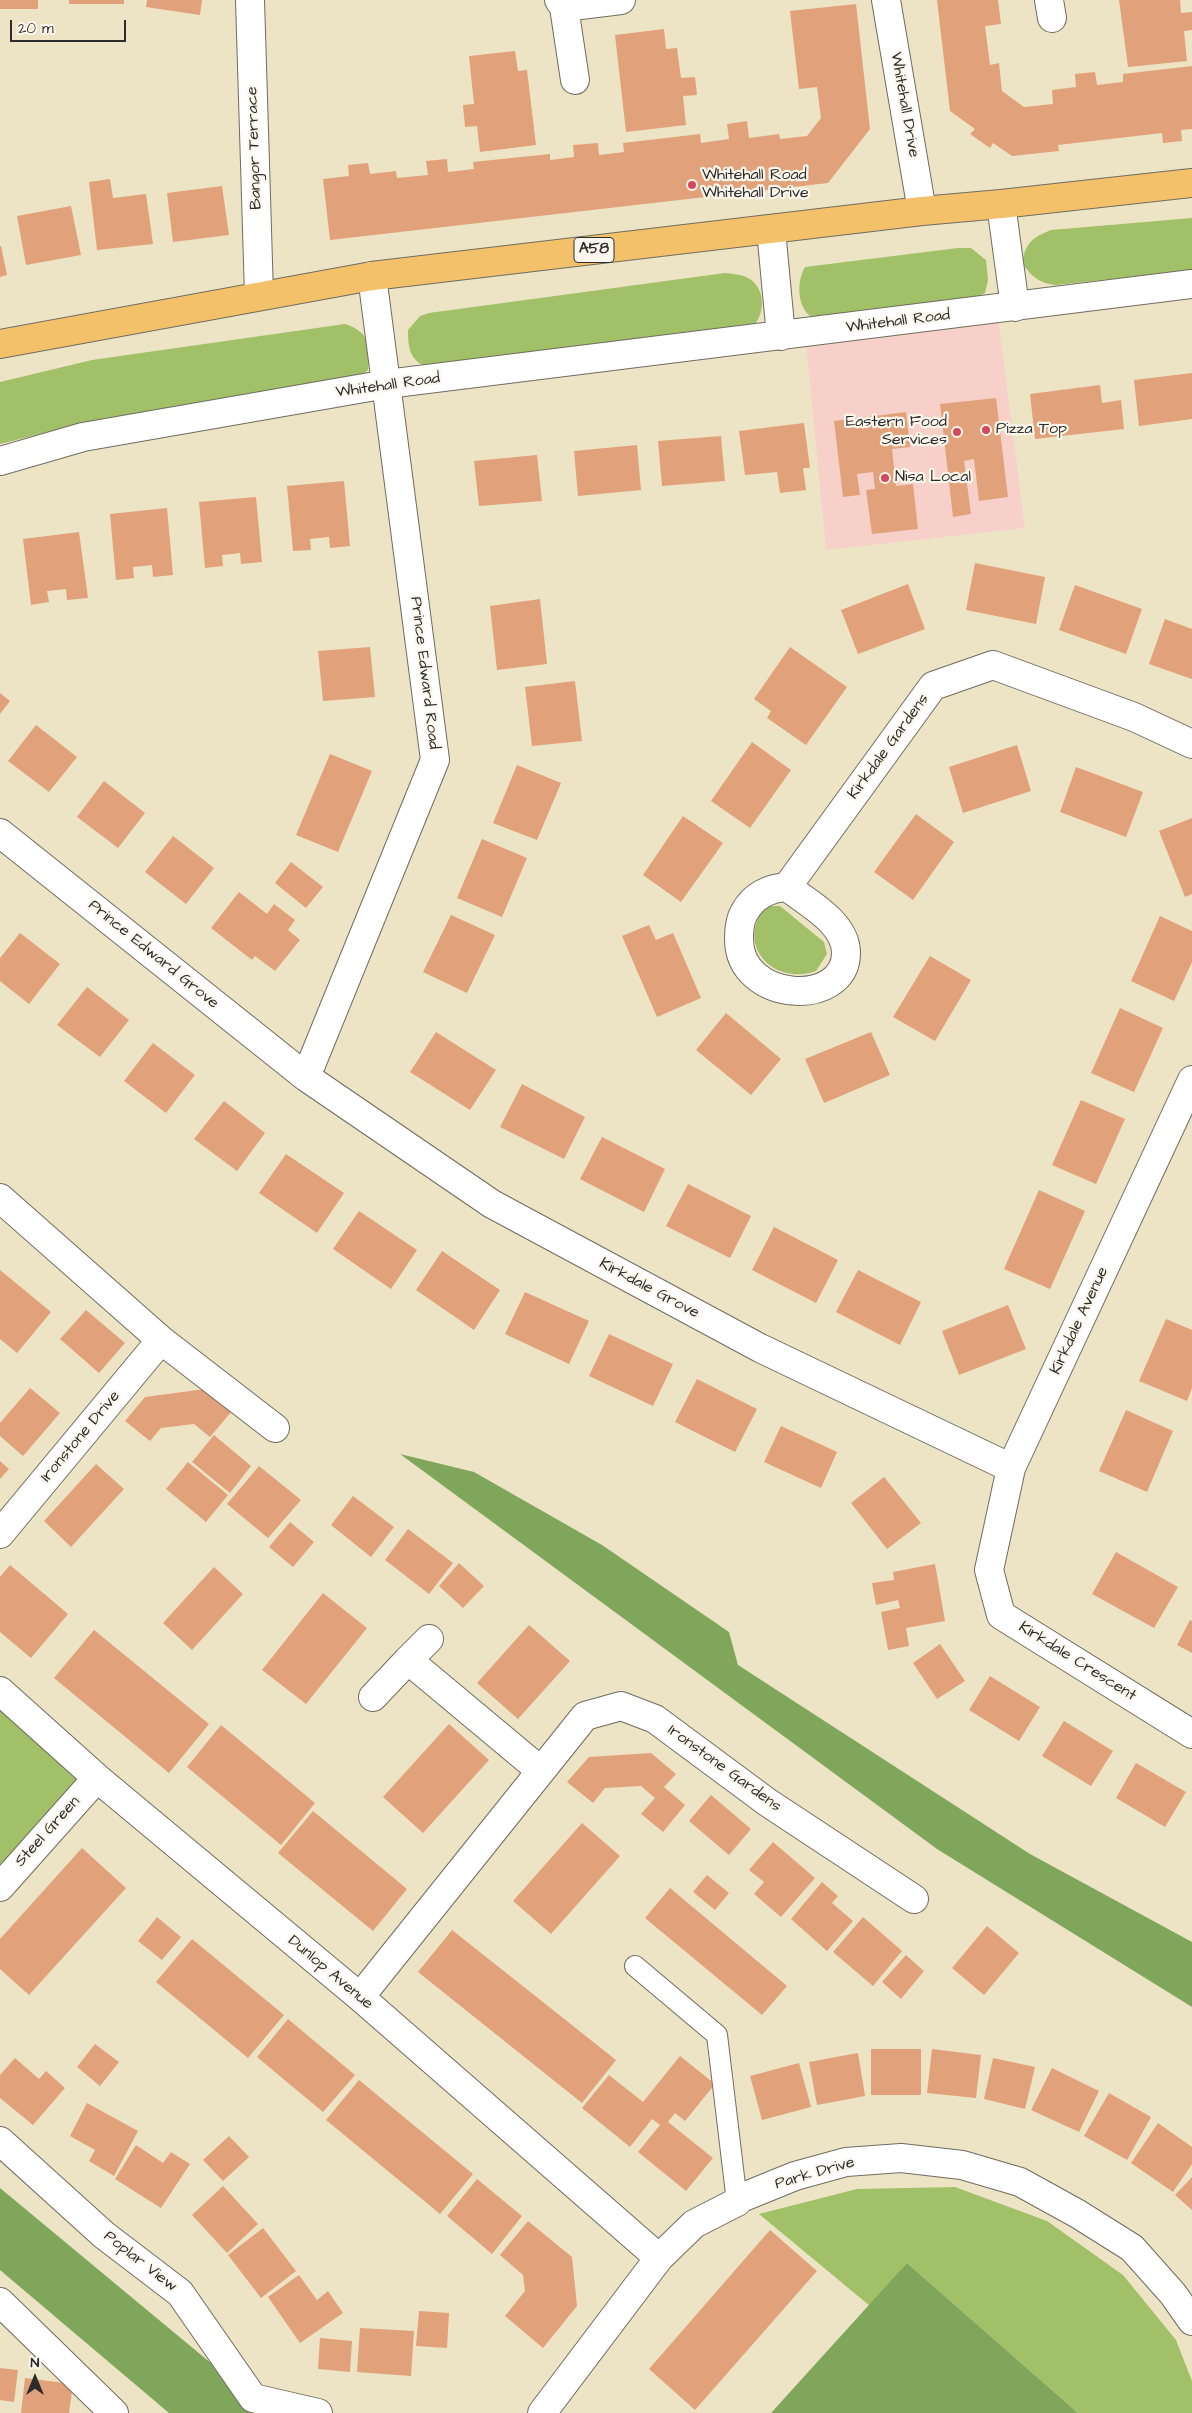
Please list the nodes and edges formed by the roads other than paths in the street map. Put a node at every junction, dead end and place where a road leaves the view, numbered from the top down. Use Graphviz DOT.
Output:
graph roads {
  1 [pos="250,0"];
  2 [pos="621,0"];
  3 [pos="886,0"];
  4 [pos="562,3"];
  5 [pos="575,80"];
  6 [pos="1192,183"];
  7 [pos="1001,204"];
  8 [pos="922,211"];
  9 [pos="771,230"];
  10 [pos="372,276"];
  11 [pos="1192,284"];
  12 [pos="259,295"];
  13 [pos="1015,308"];
  14 [pos="781,336"];
  15 [pos="0,344"];
  16 [pos="388,384"];
  17 [pos="0,461"];
  18 [pos="1192,744"];
  19 [pos="0,833"];
  20 [pos="788,887"];
  21 [pos="306,1077"];
  22 [pos="1192,1080"];
  23 [pos="0,1198"];
  24 [pos="161,1340"];
  25 [pos="275,1428"];
  26 [pos="1011,1468"];
  27 [pos="0,1534"];
  28 [pos="989,1570"];
  29 [pos="430,1639"];
  30 [pos="408,1660"];
  31 [pos="0,1691"];
  32 [pos="373,1697"];
  33 [pos="1192,1734"];
  34 [pos="541,1771"];
  35 [pos="97,1778"];
  36 [pos="0,1887"];
  37 [pos="914,1900"];
  38 [pos="635,1966"];
  39 [pos="360,1997"];
  40 [pos="0,2141"];
  41 [pos="737,2202"];
  42 [pos="659,2258"];
  43 [pos="0,2302"];
  44 [pos="1192,2321"];
  45 [pos="114,2413"];
  46 [pos="318,2413"];
  47 [pos="542,2413"];
  1 -- 12 [label="street, Bangor Terrace"];
  2 -- 4 [label="street"];
  3 -- 8 [label="street, Whitehall Drive"];
  4 -- 5 [label="street"];
  6 -- 7 [label="main road, A58"];
  7 -- 8 [label="main road, A58"];
  7 -- 13 [label="street"];
  8 -- 9 [label="main road, A58"];
  9 -- 10 [label="main road, A58"];
  9 -- 14 [label="street"];
  10 -- 12 [label="main road, A58"];
  10 -- 16 [label="street, Prince Edward Road"];
  11 -- 13 [label="street, Whitehall Road"];
  12 -- 15 [label="main road, A58"];
  13 -- 14 [label="street, Whitehall Road"];
  14 -- 16 [label="street, Whitehall Road"];
  16 -- 17 [label="street, Whitehall Road"];
  16 -- 21 [label="street, Prince Edward Road"];
  18 -- 20 [label="street, Kirkdale Gardens"];
  19 -- 21 [label="street, Prince Edward Grove"];
  21 -- 26 [label="street, Kirkdale Grove"];
  22 -- 26 [label="street, Kirkdale Avenue"];
  23 -- 24 [label="street"];
  24 -- 25 [label="street"];
  24 -- 27 [label="street, Ironstone Drive"];
  26 -- 28 [label="street, Kirkdale Avenue"];
  28 -- 33 [label="street, Kirkdale Crescent"];
  29 -- 30 [label="street"];
  30 -- 32 [label="street"];
  30 -- 34 [label="street"];
  31 -- 35 [label="street, Dunlop Avenue"];
  34 -- 37 [label="street, Ironstone Gardens"];
  34 -- 39 [label="street, Ironstone Gardens"];
  35 -- 36 [label="street, Steel Green"];
  35 -- 39 [label="street, Dunlop Avenue"];
  38 -- 41 [label="lane"];
  39 -- 42 [label="street, Dunlop Avenue"];
  40 -- 46 [label="street, Poplar View"];
  41 -- 42 [label="street, Park Drive"];
  41 -- 44 [label="street, Park Drive"];
  42 -- 47 [label="street, Park Drive"];
  43 -- 45 [label="street"];
}
